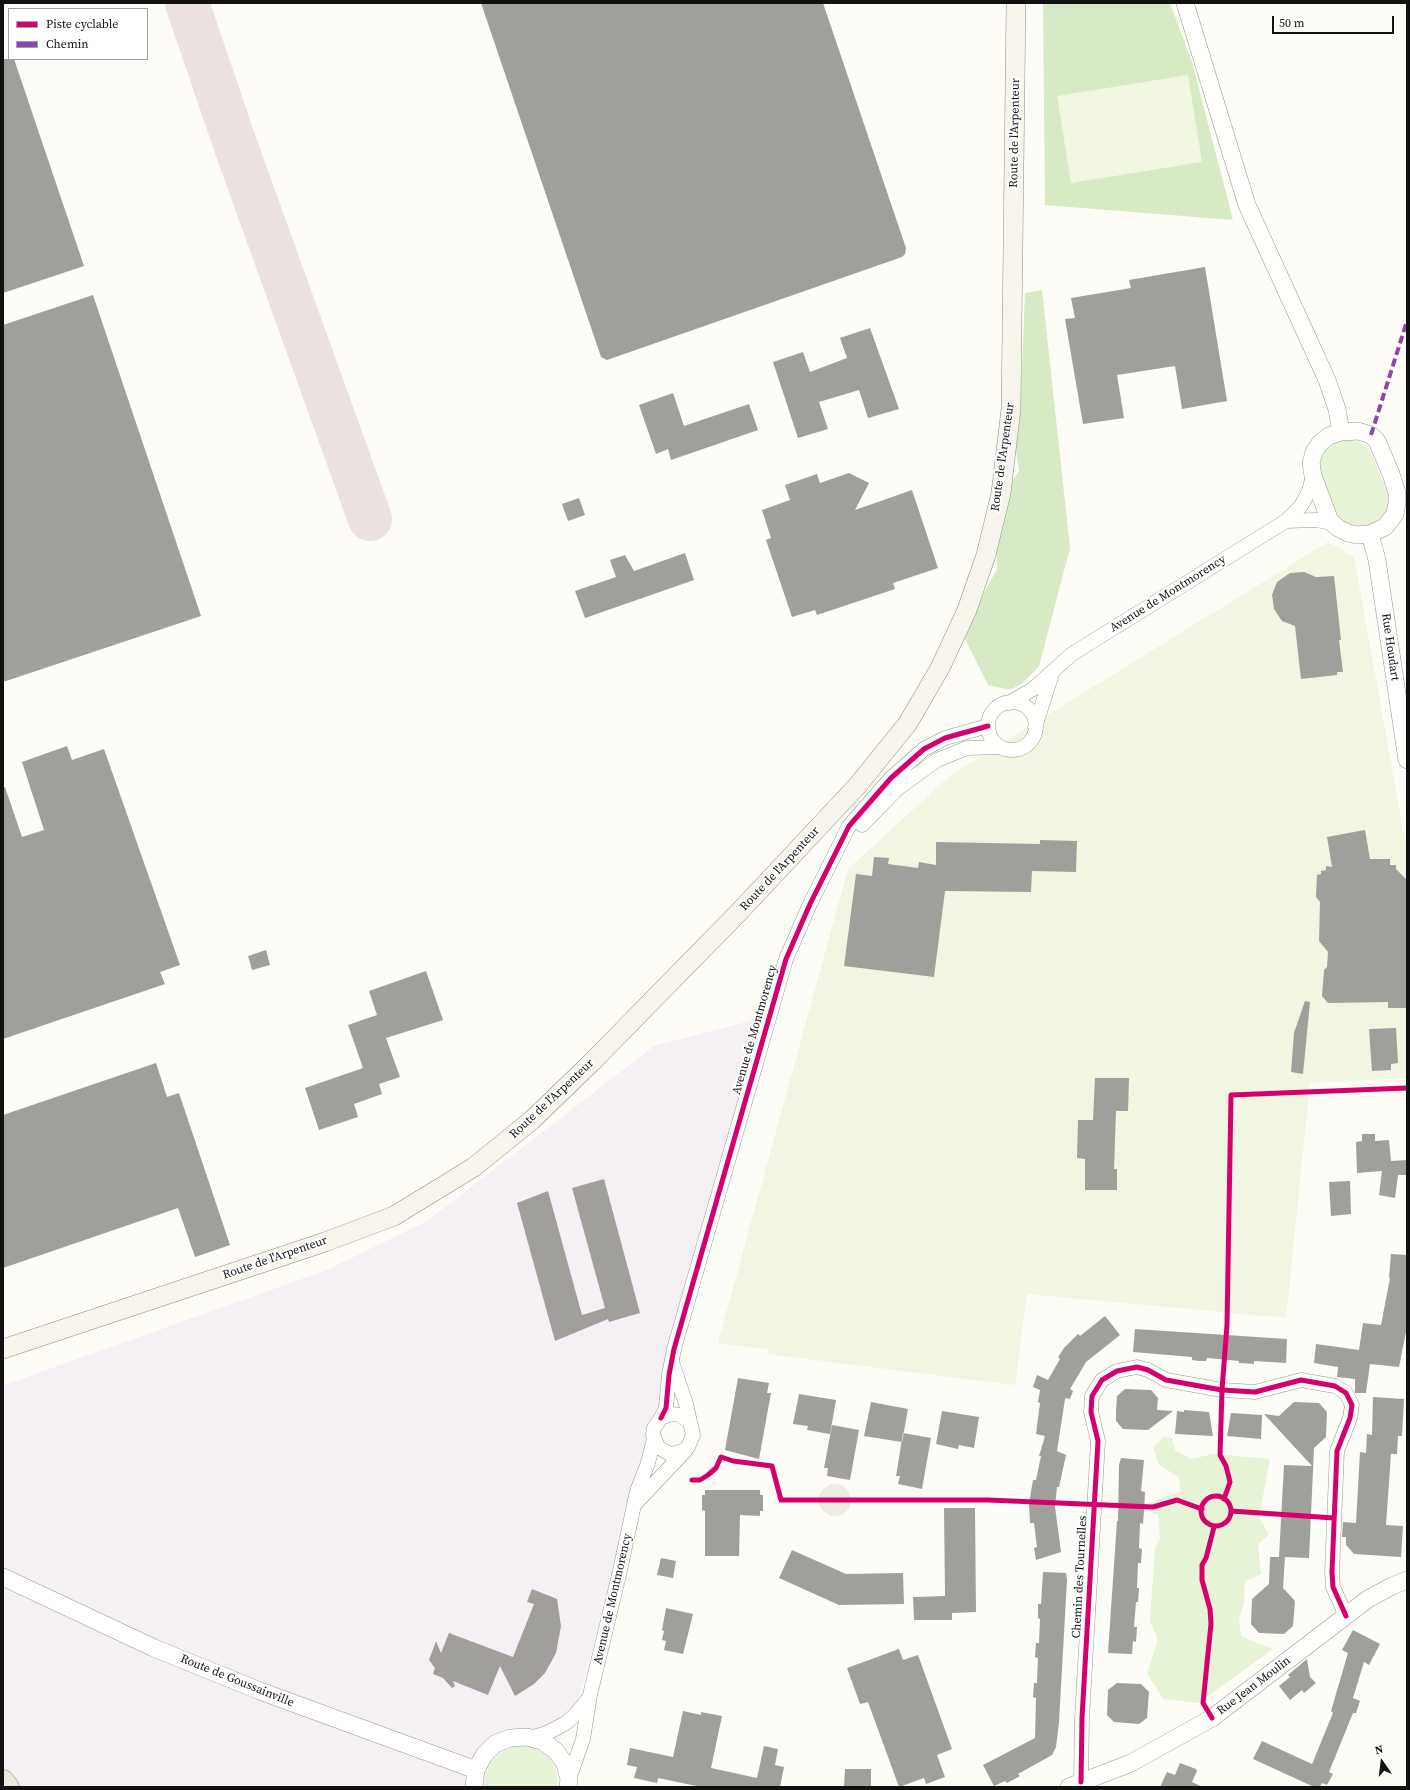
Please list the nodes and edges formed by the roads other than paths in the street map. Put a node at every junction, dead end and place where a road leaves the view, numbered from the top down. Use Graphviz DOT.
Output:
graph roads {
  1 [pos="1016,3"];
  2 [pos="1185,3"];
  3 [pos="1341,432"];
  4 [pos="1313,476"];
  5 [pos="1402,494"];
  6 [pos="1286,521"];
  7 [pos="1332,523"];
  8 [pos="1370,534"];
  9 [pos="1053,670"];
  10 [pos="1009,703"];
  11 [pos="988,726"];
  12 [pos="1035,727"];
  13 [pos="1000,747"];
  14 [pos="1407,760"];
  15 [pos="810,904"];
  16 [pos="3,1349"];
  17 [pos="672,1363"];
  18 [pos="661,1418"];
  19 [pos="690,1422"];
  20 [pos="654,1439"];
  21 [pos="686,1449"];
  22 [pos="636,1503"];
  23 [pos="3,1577"];
  24 [pos="1407,1580"];
  25 [pos="1346,1616"];
  26 [pos="590,1695"];
  27 [pos="530,1738"];
  28 [pos="476,1770"];
  29 [pos="3,1781"];
  30 [pos="569,1783"];
  31 [pos="1075,1784"];
  32 [pos="8,1787"];
  33 [pos="474,1787"];
  1 -- 16 [label="main road, Route de l'Arpenteur"];
  2 -- 3 [label="street"];
  3 -- 4 [label="street"];
  3 -- 5 [label="street"];
  4 -- 6 [label="street, Avenue de Montmorency"];
  4 -- 7 [label="street"];
  5 -- 8 [label="street"];
  6 -- 7 [label="street, Avenue de Montmorency"];
  6 -- 9 [label="street, Avenue de Montmorency"];
  7 -- 8 [label="street"];
  8 -- 14 [label="street, Rue Houdart"];
  9 -- 10 [label="street, Avenue de Montmorency"];
  9 -- 12 [label="street, Avenue de Montmorency"];
  10 -- 11 [label="street"];
  10 -- 12 [label="street"];
  11 -- 13 [label="street"];
  11 -- 15 [label="street, Avenue de Montmorency"];
  12 -- 13 [label="street"];
  13 -- 15 [label="street, Avenue de Montmorency"];
  15 -- 17 [label="street, Avenue de Montmorency"];
  17 -- 18 [label="street, Avenue de Montmorency"];
  17 -- 19 [label="street, Avenue de Montmorency"];
  18 -- 19 [label="street"];
  18 -- 20 [label="street"];
  19 -- 21 [label="street"];
  20 -- 21 [label="street"];
  20 -- 22 [label="street, Avenue de Montmorency"];
  21 -- 22 [label="street, Avenue de Montmorency"];
  22 -- 26 [label="street, Avenue de Montmorency"];
  23 -- 28 [label="street, Route de Goussainville"];
  24 -- 25 [label="street, Rue Jean Moulin"];
  25 -- 31 [label="street, Rue Jean Moulin"];
  25 -- 31 [label="street, Chemin des Tournelles"];
  26 -- 27 [label="street, Avenue de Montmorency"];
  26 -- 30 [label="street, Avenue de Montmorency"];
  27 -- 28 [label="street"];
  27 -- 30 [label="street"];
  28 -- 33 [label="street"];
  29 -- 32 [label="main road"];
}
